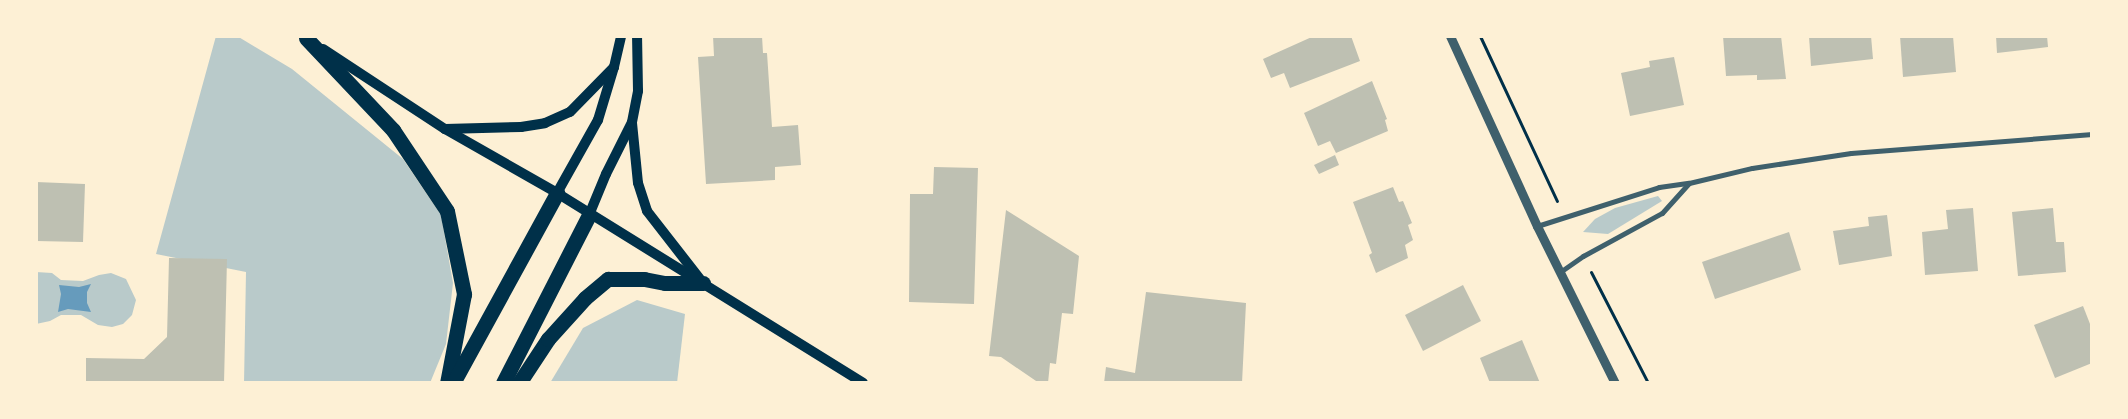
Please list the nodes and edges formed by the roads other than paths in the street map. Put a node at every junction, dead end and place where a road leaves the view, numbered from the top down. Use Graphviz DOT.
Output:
graph roads {
  1 [pos="620,36"];
  2 [pos="637,36"];
  3 [pos="1450,36"];
  4 [pos="304,37"];
  5 [pos="614,67"];
  6 [pos="632,122"];
  7 [pos="445,129"];
  8 [pos="2092,134"];
  9 [pos="1689,184"];
  10 [pos="557,193"];
  11 [pos="589,215"];
  12 [pos="1537,226"];
  13 [pos="1559,273"];
  14 [pos="704,283"];
  15 [pos="447,383"];
  16 [pos="453,383"];
  17 [pos="504,383"];
  18 [pos="519,383"];
  19 [pos="864,383"];
  20 [pos="1615,383"];
  1 -- 5 [label="main road"];
  2 -- 6 [label="main road"];
  3 -- 12 [label="street"];
  4 -- 7 [label="main road"];
  4 -- 15 [label="highway"];
  5 -- 7 [label="main road"];
  5 -- 10 [label="main road"];
  6 -- 11 [label="main road"];
  6 -- 14 [label="main road"];
  7 -- 10 [label="main road"];
  8 -- 9 [label="street"];
  9 -- 12 [label="street"];
  9 -- 13 [label="street"];
  10 -- 11 [label="main road"];
  10 -- 16 [label="highway"];
  11 -- 14 [label="main road"];
  11 -- 17 [label="highway"];
  12 -- 13 [label="street"];
  13 -- 20 [label="street"];
  14 -- 18 [label="highway"];
  14 -- 19 [label="main road"];
}
